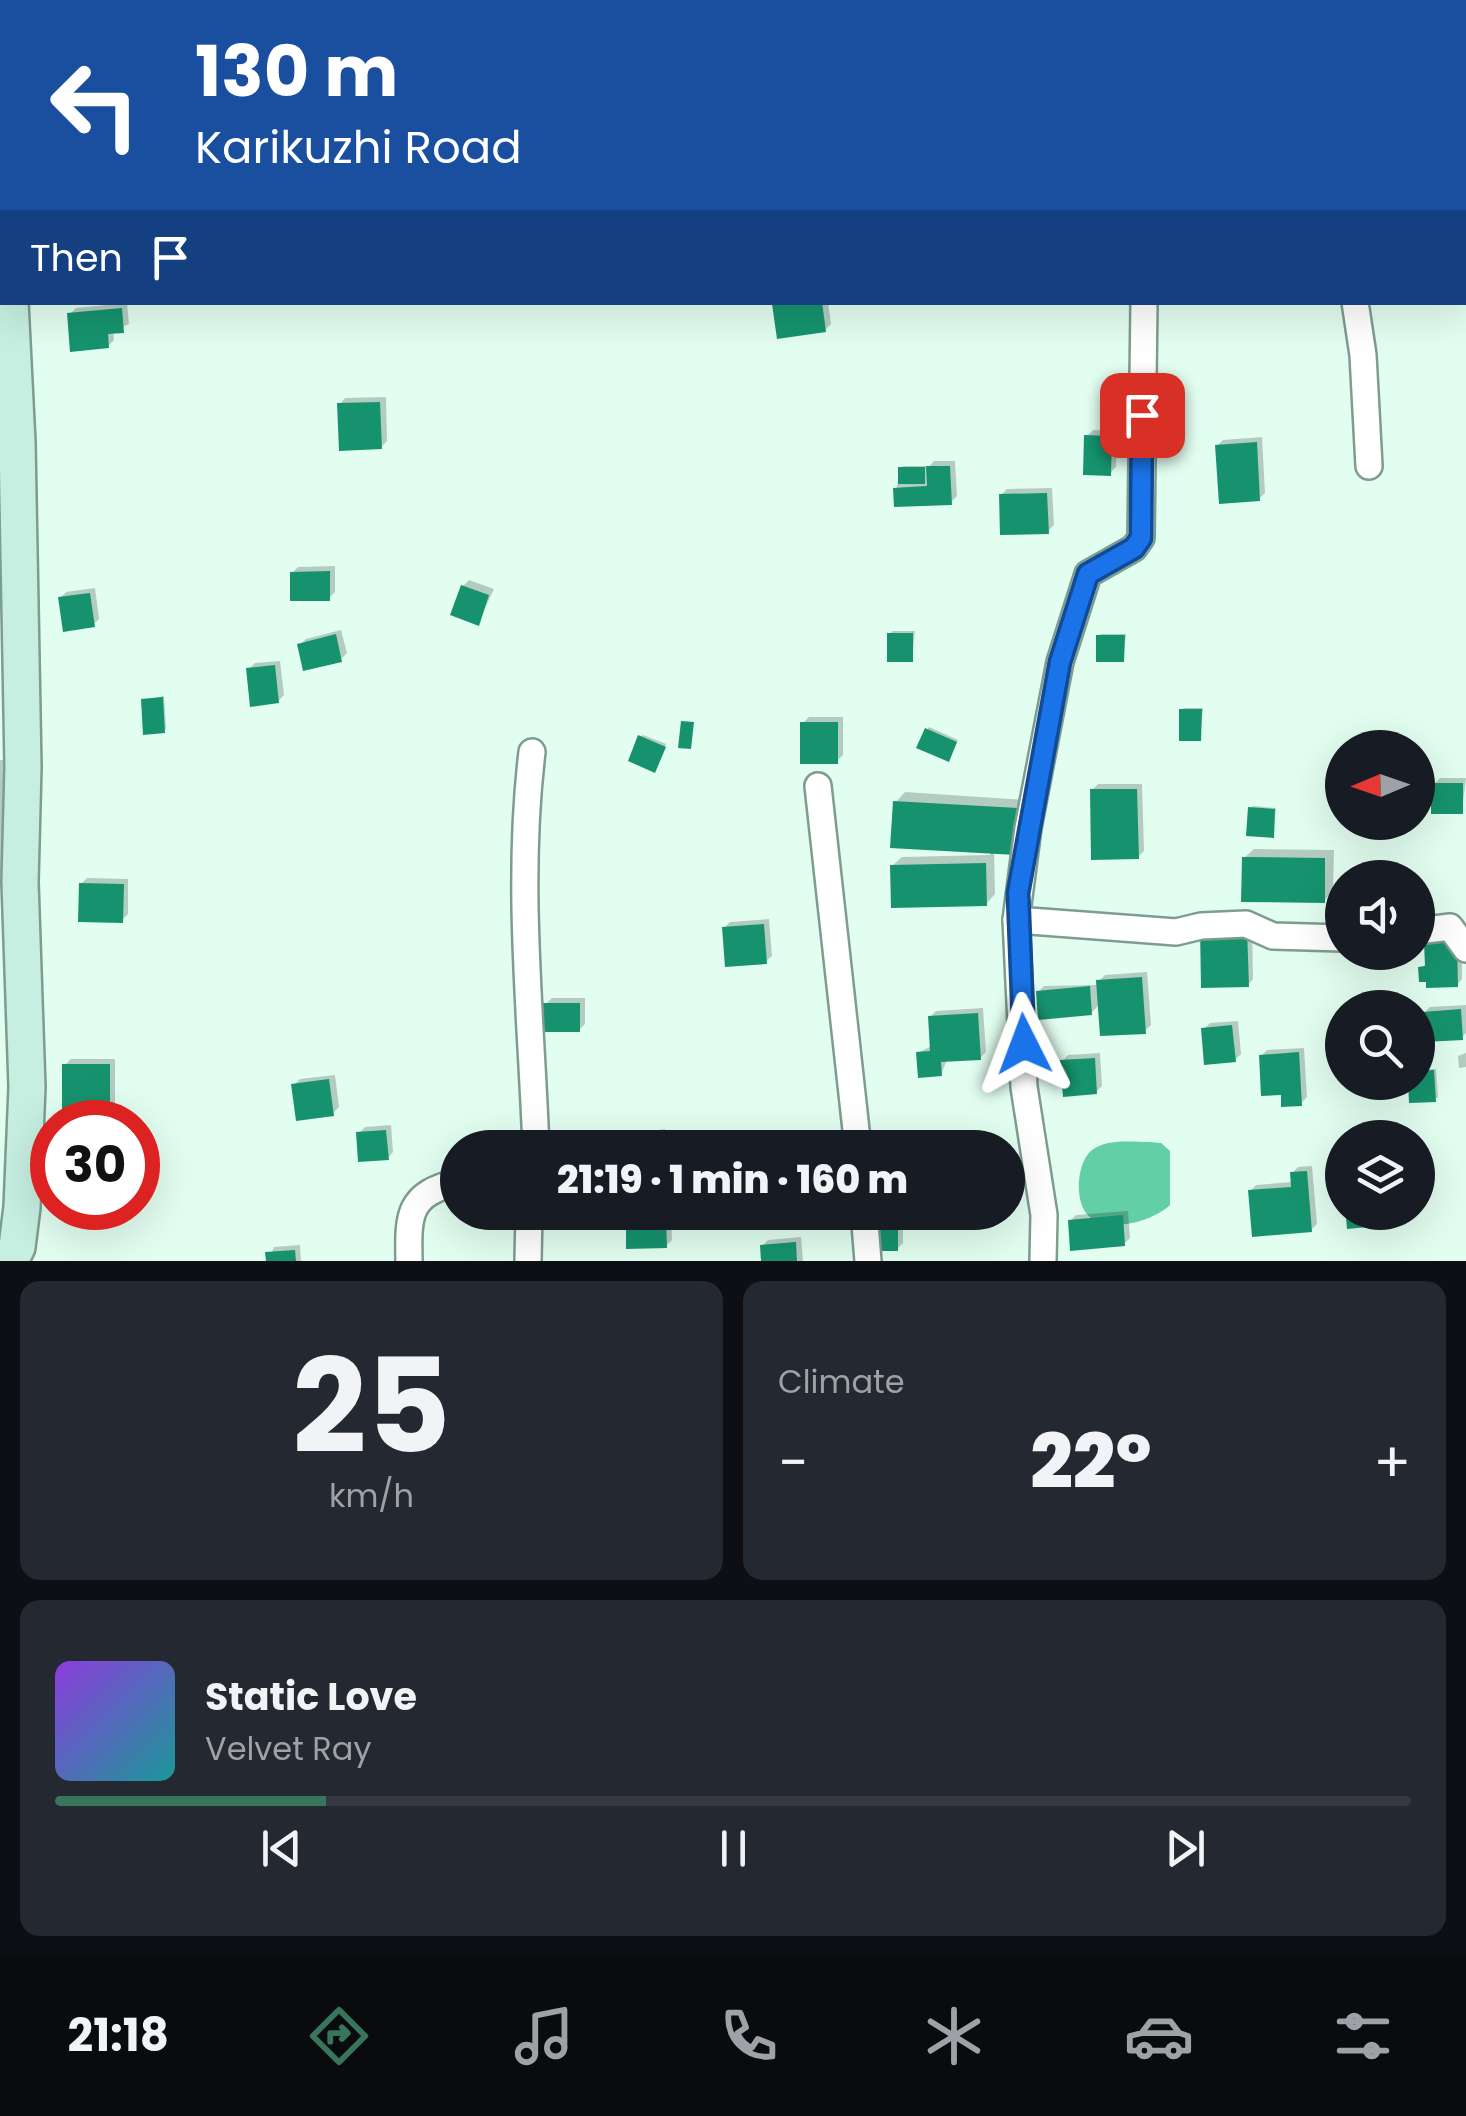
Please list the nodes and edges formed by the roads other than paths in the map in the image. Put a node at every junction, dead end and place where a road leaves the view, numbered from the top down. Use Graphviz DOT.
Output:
graph roads {
  1 [pos="10,305"];
  2 [pos="1144,305"];
  3 [pos="1355,305"];
  4 [pos="1369,466"];
  5 [pos="9,498"];
  6 [pos="532,752"];
  7 [pos="818,786"];
  8 [pos="1016,920"];
  9 [pos="1435,929"];
  10 [pos="1325,938"];
  11 [pos="1466,949"];
  12 [pos="535,1130"];
  13 [pos="856,1130"];
  14 [pos="440,1186"];
  15 [pos="529,1230"];
  16 [pos="865,1230"];
  17 [pos="10,1261"];
  18 [pos="409,1261"];
  19 [pos="528,1261"];
  20 [pos="868,1261"];
  21 [pos="1043,1261"];
  1 -- 5 [label="main road"];
  2 -- 8 [label="street"];
  3 -- 4 [label="street"];
  5 -- 17 [label="main road"];
  6 -- 12 [label="street"];
  7 -- 13 [label="street"];
  8 -- 10 [label="street"];
  8 -- 21 [label="street"];
  9 -- 11 [label="street"];
  14 -- 18 [label="street"];
  15 -- 19 [label="street"];
  16 -- 20 [label="street"];
}
